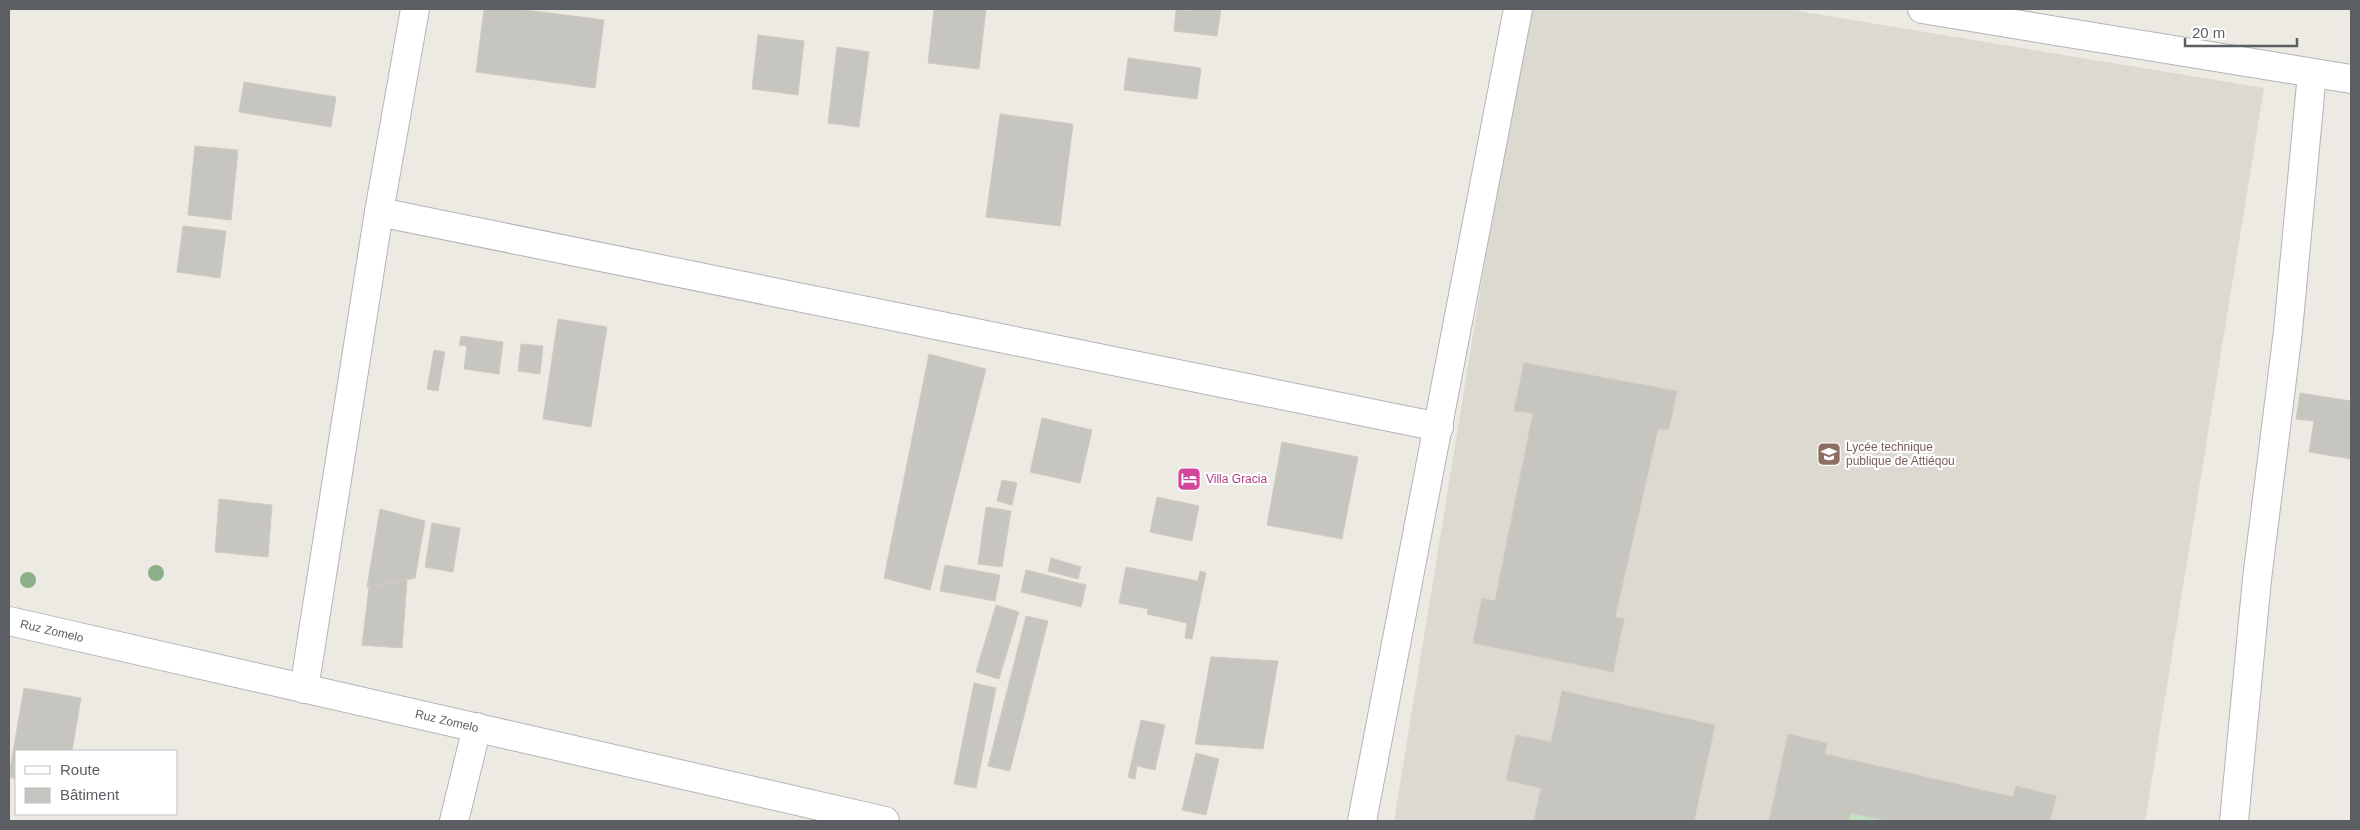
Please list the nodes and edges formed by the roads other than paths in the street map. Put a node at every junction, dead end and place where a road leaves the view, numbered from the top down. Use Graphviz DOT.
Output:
graph roads {
  1 [pos="415,9"];
  2 [pos="1518,9"];
  3 [pos="1922,9"];
  4 [pos="2312,73"];
  5 [pos="2351,79"];
  6 [pos="379,212"];
  7 [pos="1439,427"];
  8 [pos="9,621"];
  9 [pos="304,689"];
  10 [pos="477,727"];
  11 [pos="454,821"];
  12 [pos="885,821"];
  13 [pos="1362,821"];
  14 [pos="2234,821"];
  1 -- 6 [label="street"];
  2 -- 7 [label="street"];
  3 -- 4 [label="street"];
  4 -- 5 [label="street"];
  4 -- 14 [label="street"];
  6 -- 7 [label="street"];
  6 -- 9 [label="street"];
  7 -- 13 [label="street"];
  8 -- 9 [label="street, Ruz Zomelo"];
  9 -- 10 [label="street, Ruz Zomelo"];
  10 -- 11 [label="street"];
  10 -- 12 [label="street, Ruz Zomelo"];
}
